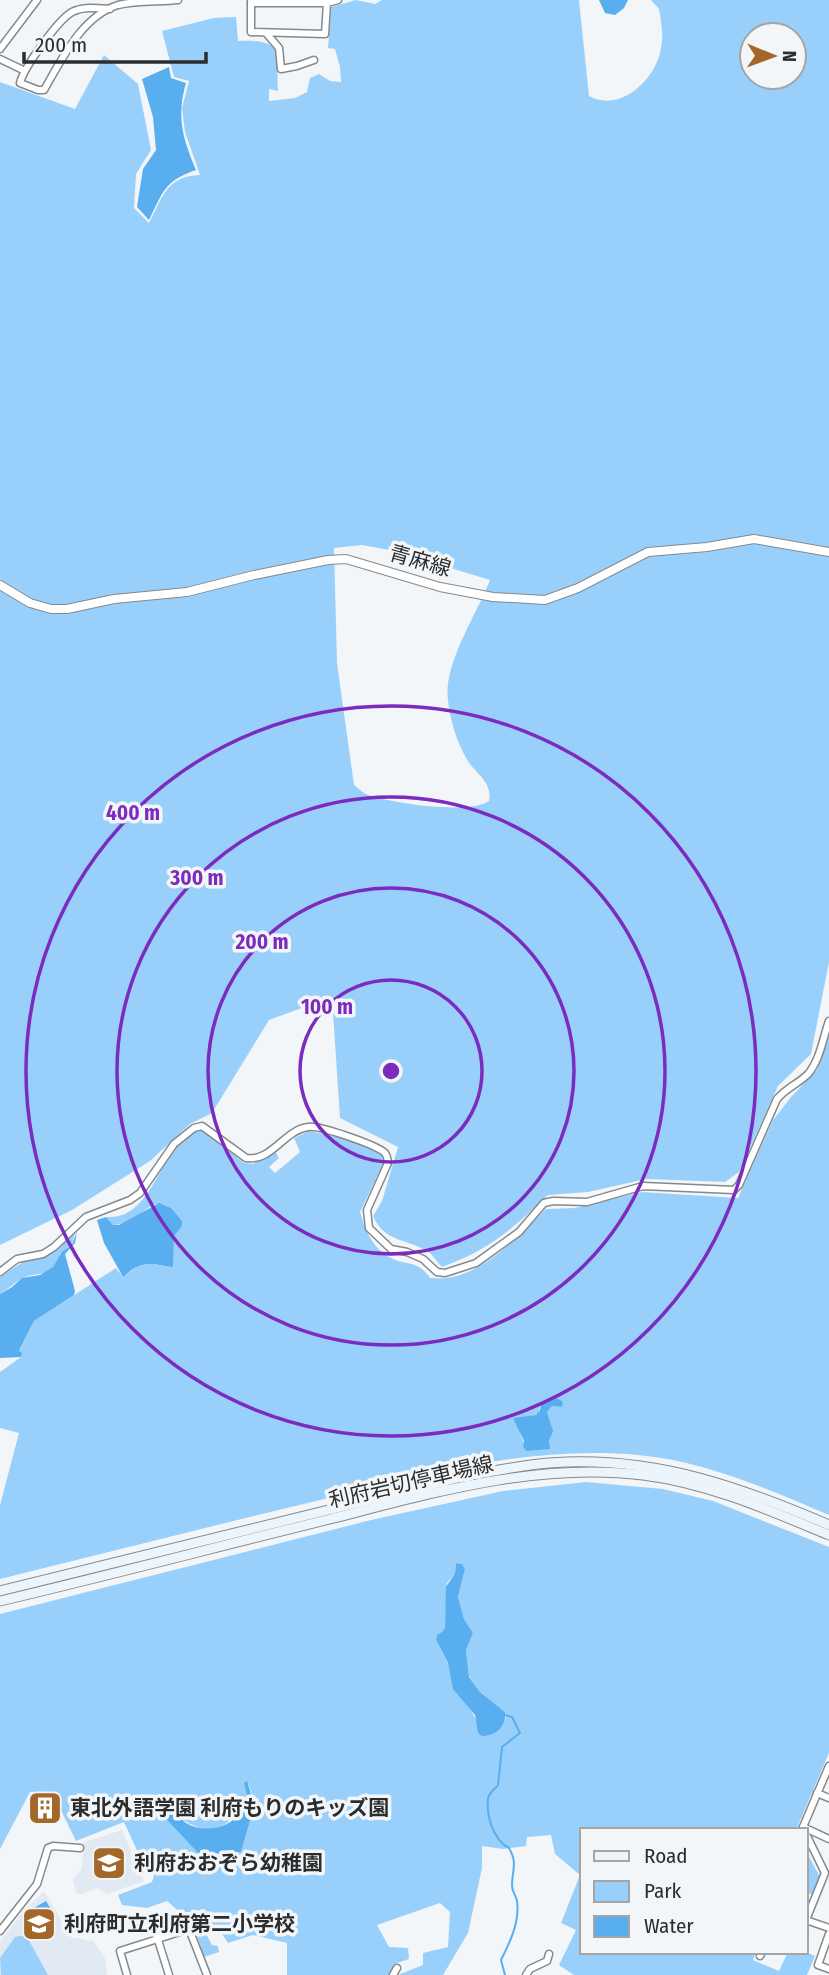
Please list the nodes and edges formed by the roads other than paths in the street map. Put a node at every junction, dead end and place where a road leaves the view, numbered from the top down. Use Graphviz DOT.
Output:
graph roads {
  1 [pos="37,0"];
  2 [pos="178,0"];
  3 [pos="338,0"];
  4 [pos="251,1"];
  5 [pos="119,2"];
  6 [pos="327,3"];
  7 [pos="110,9"];
  8 [pos="267,34"];
  9 [pos="0,49"];
  10 [pos="0,59"];
  11 [pos="314,60"];
  12 [pos="23,70"];
  13 [pos="829,552"];
  14 [pos="0,584"];
  15 [pos="829,1021"];
  16 [pos="0,1272"];
  17 [pos="829,1525"];
  18 [pos="829,1535"];
  19 [pos="0,1591"];
  20 [pos="0,1601"];
  21 [pos="829,1766"];
  22 [pos="817,1793"];
  23 [pos="829,1798"];
  24 [pos="805,1828"];
  25 [pos="808,1831"];
  26 [pos="808,1838"];
  27 [pos="829,1839"];
  28 [pos="80,1848"];
  29 [pos="808,1915"];
  30 [pos="152,1921"];
  31 [pos="808,1921"];
  32 [pos="829,1928"];
  33 [pos="0,1931"];
  34 [pos="829,1934"];
  35 [pos="159,1939"];
  36 [pos="549,1954"];
  37 [pos="829,1969"];
  38 [pos="127,1975"];
  39 [pos="169,1975"];
  40 [pos="207,1975"];
  41 [pos="526,1975"];
  1 -- 9 [label="street"];
  2 -- 5 [label="street"];
  3 -- 6 [label="street"];
  4 -- 6 [label="street"];
  4 -- 8 [label="street"];
  5 -- 7 [label="street"];
  6 -- 8 [label="street"];
  7 -- 12 [label="street"];
  7 -- 12 [label="street"];
  8 -- 11 [label="street"];
  10 -- 12 [label="street"];
  13 -- 14 [label="street, 青麻線"];
  15 -- 16 [label="street"];
  17 -- 19 [label="main road, 利府岩切停車場線"];
  18 -- 20 [label="main road, 利府岩切停車場線"];
  21 -- 22 [label="street"];
  22 -- 23 [label="street"];
  22 -- 24 [label="street"];
  25 -- 27 [label="street"];
  26 -- 29 [label="street"];
  28 -- 33 [label="street"];
  30 -- 35 [label="street"];
  31 -- 32 [label="street"];
  34 -- 37 [label="street"];
  35 -- 38 [label="street"];
  35 -- 39 [label="street"];
  35 -- 40 [label="street"];
  36 -- 41 [label="street"];
}
